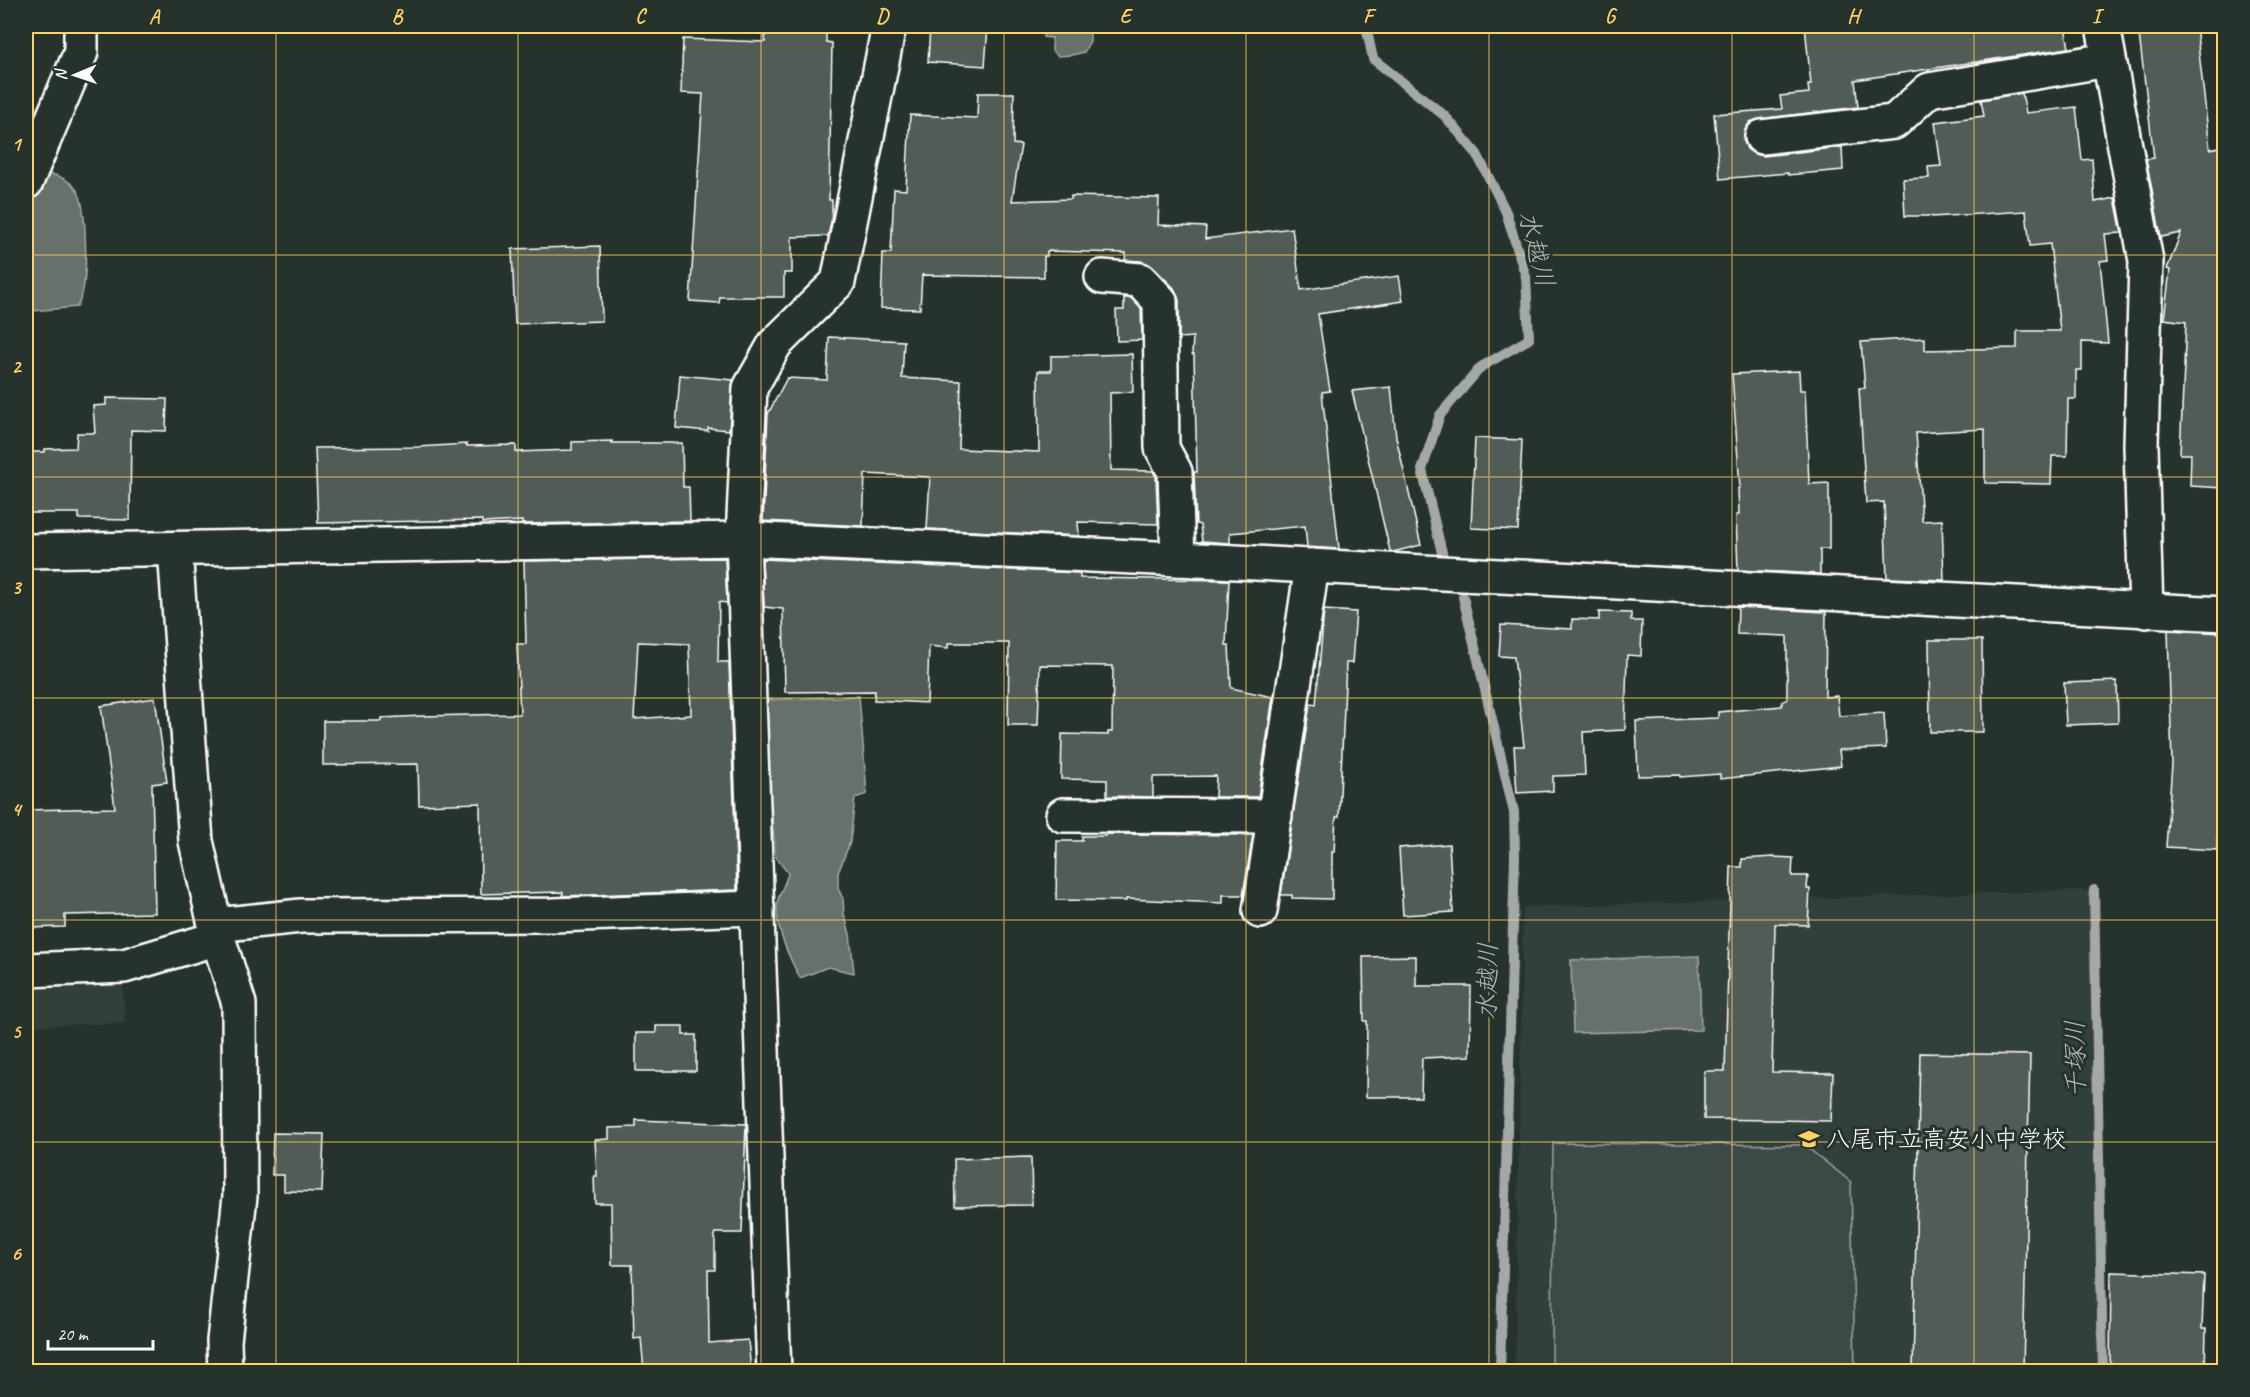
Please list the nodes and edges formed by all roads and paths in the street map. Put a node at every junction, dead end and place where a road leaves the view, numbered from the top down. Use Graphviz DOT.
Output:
graph roads {
  1 [pos="81,26"];
  2 [pos="889,26"];
  3 [pos="2103,26"];
  4 [pos="2108,60"];
  5 [pos="1762,137"];
  6 [pos="26,182"];
  7 [pos="1102,277"];
  8 [pos="742,539"];
  9 [pos="175,549"];
  10 [pos="26,551"];
  11 [pos="1178,559"];
  12 [pos="1312,566"];
  13 [pos="2146,610"];
  14 [pos="2224,614"];
  15 [pos="1064,815"];
  16 [pos="1275,816"];
  17 [pos="757,908"];
  18 [pos="1260,911"];
  19 [pos="217,931"];
  20 [pos="26,970"];
  21 [pos="225,1371"];
  22 [pos="774,1371"];
  1 -- 6 [label="street"];
  2 -- 8 [label="street"];
  3 -- 4 [label="street"];
  4 -- 5 [label="street"];
  4 -- 13 [label="street"];
  7 -- 11 [label="street"];
  8 -- 9 [label="street"];
  8 -- 11 [label="street"];
  8 -- 17 [label="street"];
  9 -- 10 [label="street"];
  9 -- 19 [label="street"];
  11 -- 12 [label="street"];
  12 -- 13 [label="street"];
  12 -- 16 [label="street"];
  13 -- 14 [label="street"];
  15 -- 16 [label="street"];
  16 -- 18 [label="street"];
  17 -- 19 [label="street"];
  17 -- 22 [label="street"];
  19 -- 20 [label="street"];
  19 -- 21 [label="street"];
}
